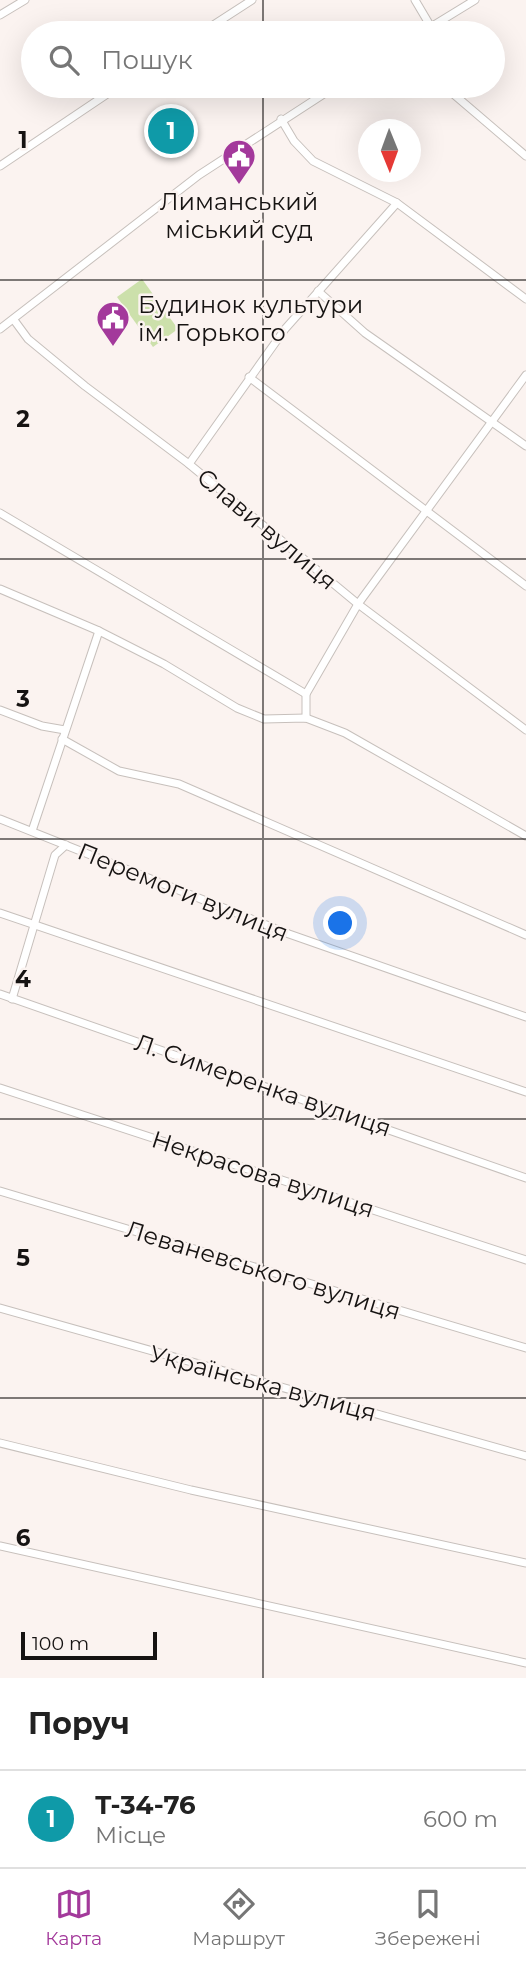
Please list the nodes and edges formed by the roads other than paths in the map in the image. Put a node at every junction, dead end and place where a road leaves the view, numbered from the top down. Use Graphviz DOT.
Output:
graph roads {
  1 [pos="25,0"];
  2 [pos="252,0"];
  3 [pos="415,0"];
  4 [pos="475,0"];
  5 [pos="0,15"];
  6 [pos="220,21"];
  7 [pos="427,21"];
  8 [pos="441,21"];
  9 [pos="101,98"];
  10 [pos="316,98"];
  11 [pos="458,98"];
  12 [pos="281,119"];
  13 [pos="526,156"];
  14 [pos="0,166"];
  15 [pos="397,203"];
  16 [pos="318,291"];
  17 [pos="526,299"];
  18 [pos="14,320"];
  19 [pos="0,329"];
  20 [pos="526,375"];
  21 [pos="249,377"];
  22 [pos="492,422"];
  23 [pos="526,446"];
  24 [pos="189,464"];
  25 [pos="424,510"];
  26 [pos="0,513"];
  27 [pos="526,586"];
  28 [pos="0,589"];
  29 [pos="358,604"];
  30 [pos="99,631"];
  31 [pos="306,694"];
  32 [pos="0,710"];
  33 [pos="306,718"];
  34 [pos="65,730"];
  35 [pos="526,730"];
  36 [pos="62,739"];
  37 [pos="0,819"];
  38 [pos="32,831"];
  39 [pos="526,836"];
  40 [pos="65,845"];
  41 [pos="0,913"];
  42 [pos="33,925"];
  43 [pos="526,935"];
  44 [pos="0,994"];
  45 [pos="12,999"];
  46 [pos="526,1017"];
  47 [pos="0,1088"];
  48 [pos="526,1091"];
  49 [pos="526,1178"];
  50 [pos="0,1191"];
  51 [pos="526,1260"];
  52 [pos="0,1308"];
  53 [pos="526,1348"];
  54 [pos="0,1443"];
  55 [pos="526,1456"];
  56 [pos="0,1546"];
  57 [pos="526,1563"];
  58 [pos="526,1663"];
  1 -- 5 [label="street"];
  2 -- 6 [label="street"];
  3 -- 7 [label="street"];
  4 -- 8 [label="street"];
  9 -- 14 [label="street"];
  10 -- 12 [label="street"];
  11 -- 13 [label="street"];
  12 -- 15 [label="street"];
  12 -- 18 [label="street"];
  15 -- 16 [label="street"];
  15 -- 17 [label="street"];
  16 -- 21 [label="street"];
  16 -- 22 [label="street"];
  18 -- 19 [label="street"];
  18 -- 24 [label="street, Слави вулиця"];
  20 -- 22 [label="street"];
  21 -- 24 [label="street"];
  21 -- 25 [label="street"];
  22 -- 23 [label="street"];
  22 -- 25 [label="street"];
  24 -- 29 [label="street, Слави вулиця"];
  25 -- 27 [label="street"];
  25 -- 29 [label="street"];
  26 -- 31 [label="street"];
  28 -- 30 [label="street"];
  29 -- 31 [label="street"];
  29 -- 35 [label="street, Слави вулиця"];
  30 -- 33 [label="street"];
  30 -- 34 [label="street"];
  31 -- 33 [label="street"];
  32 -- 34 [label="street"];
  33 -- 39 [label="street"];
  34 -- 36 [label="street"];
  36 -- 38 [label="street"];
  36 -- 43 [label="street"];
  37 -- 38 [label="street, Перемоги вулиця"];
  38 -- 40 [label="street, Перемоги вулиця"];
  40 -- 42 [label="street"];
  40 -- 46 [label="street, Перемоги вулиця"];
  41 -- 42 [label="street"];
  42 -- 45 [label="street"];
  42 -- 48 [label="street"];
  44 -- 45 [label="street, Л. Симеренка вулиця"];
  45 -- 49 [label="street, Л. Симеренка вулиця"];
  47 -- 51 [label="street, Некрасова вулиця"];
  50 -- 53 [label="street, Леваневського вулиця"];
  52 -- 55 [label="street, Українська вулиця"];
  54 -- 57 [label="street"];
  56 -- 58 [label="street"];
}
